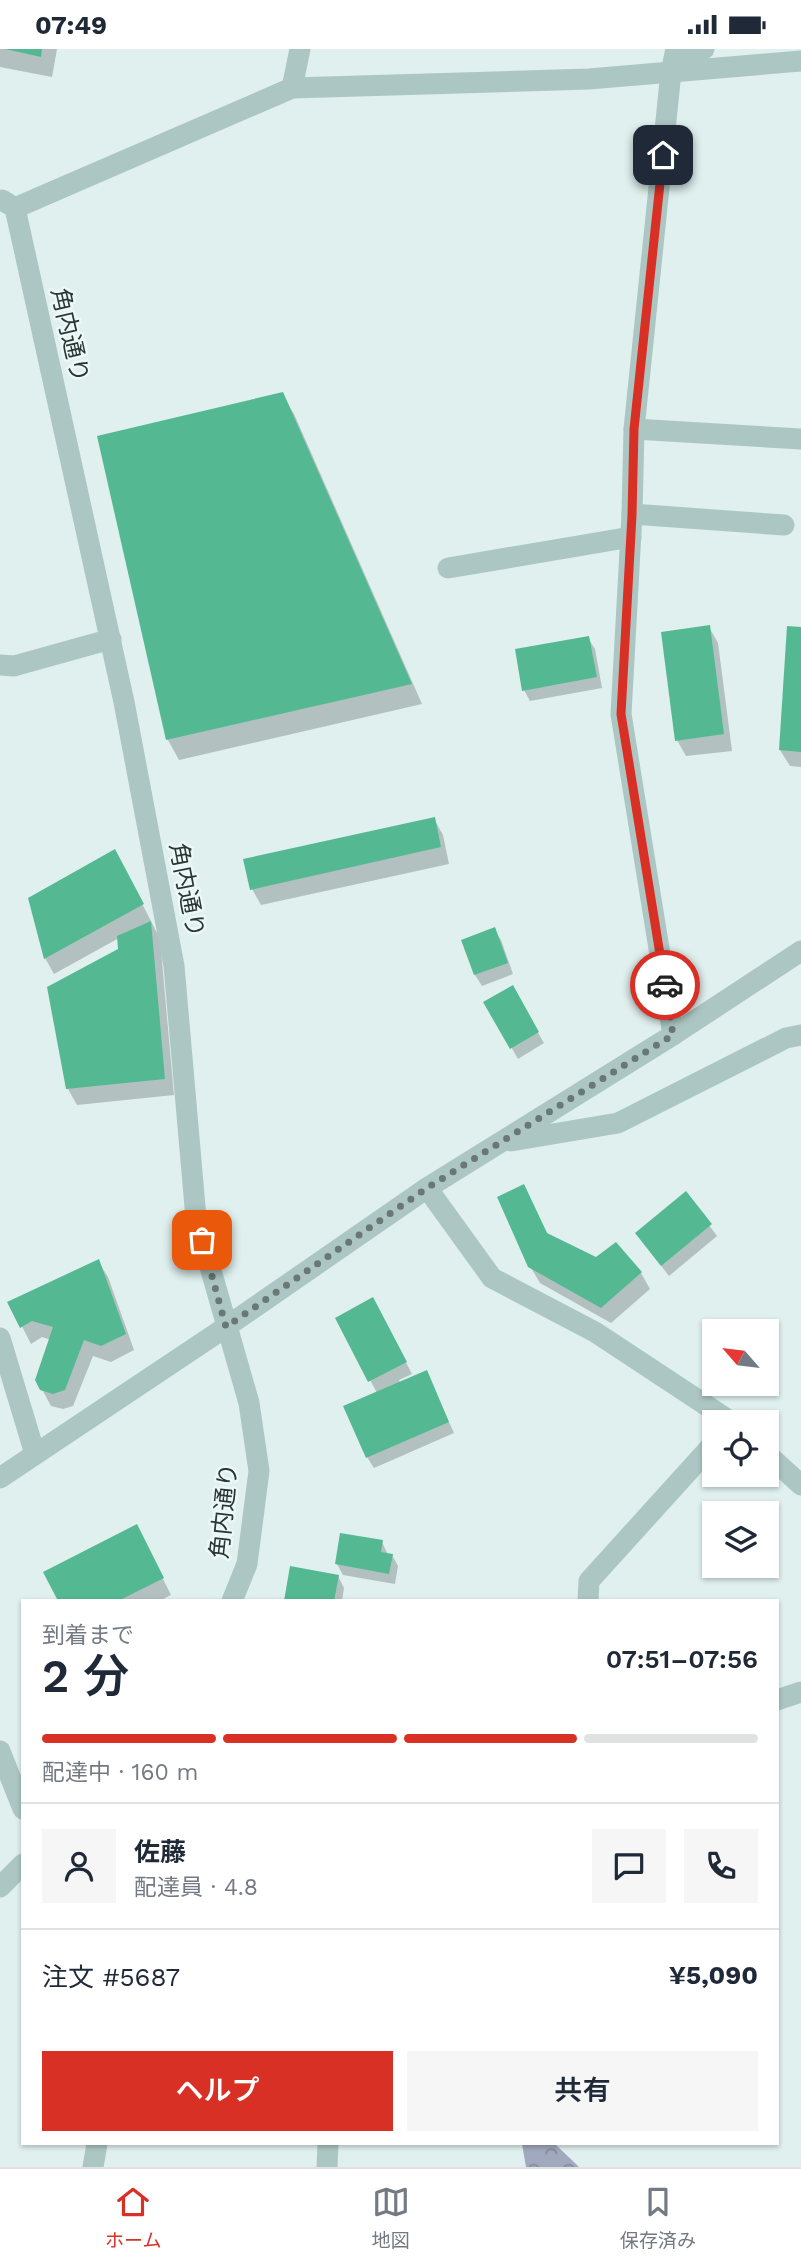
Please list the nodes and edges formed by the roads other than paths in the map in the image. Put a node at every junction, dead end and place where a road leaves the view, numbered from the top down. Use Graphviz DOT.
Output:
graph roads {
  1 [pos="300,49"];
  2 [pos="676,49"];
  3 [pos="704,49"];
  4 [pos="801,61"];
  5 [pos="671,72"];
  6 [pos="292,88"];
  7 [pos="8,205"];
  8 [pos="634,429"];
  9 [pos="801,439"];
  10 [pos="632,515"];
  11 [pos="784,525"];
  12 [pos="631,537"];
  13 [pos="448,568"];
  14 [pos="111,639"];
  15 [pos="0,664"];
  16 [pos="801,951"];
  17 [pos="673,1035"];
  18 [pos="801,1035"];
  19 [pos="498,1143"];
  20 [pos="427,1188"];
  21 [pos="226,1327"];
  22 [pos="0,1338"];
  23 [pos="713,1410"];
  24 [pos="35,1454"];
  25 [pos="702,1456"];
  26 [pos="779,1465"];
  27 [pos="0,1478"];
  28 [pos="801,1485"];
  29 [pos="233,1599"];
  30 [pos="588,1599"];
  31 [pos="801,1692"];
  32 [pos="779,1699"];
  33 [pos="0,1751"];
  34 [pos="21,1804"];
  35 [pos="21,1866"];
  36 [pos="0,1887"];
  37 [pos="97,2145"];
  38 [pos="328,2145"];
  39 [pos="93,2167"];
  40 [pos="327,2167"];
  1 -- 6 [label="street"];
  2 -- 5 [label="street"];
  3 -- 5 [label="street"];
  4 -- 5 [label="street"];
  5 -- 6 [label="street"];
  5 -- 8 [label="street"];
  6 -- 7 [label="street"];
  7 -- 14 [label="street, 角内通り"];
  8 -- 9 [label="street"];
  8 -- 10 [label="street"];
  10 -- 11 [label="street"];
  10 -- 12 [label="street"];
  12 -- 13 [label="street"];
  12 -- 17 [label="street"];
  14 -- 15 [label="street"];
  14 -- 21 [label="street, 角内通り"];
  16 -- 17 [label="street"];
  17 -- 19 [label="street"];
  18 -- 19 [label="street"];
  19 -- 20 [label="street"];
  20 -- 21 [label="street"];
  20 -- 23 [label="street"];
  21 -- 24 [label="street"];
  21 -- 29 [label="street, 角内通り"];
  22 -- 24 [label="street"];
  24 -- 27 [label="street"];
  25 -- 30 [label="street"];
  26 -- 28 [label="street"];
  31 -- 32 [label="street"];
  33 -- 34 [label="street"];
  35 -- 36 [label="street"];
  37 -- 39 [label="street"];
  38 -- 40 [label="street"];
}
